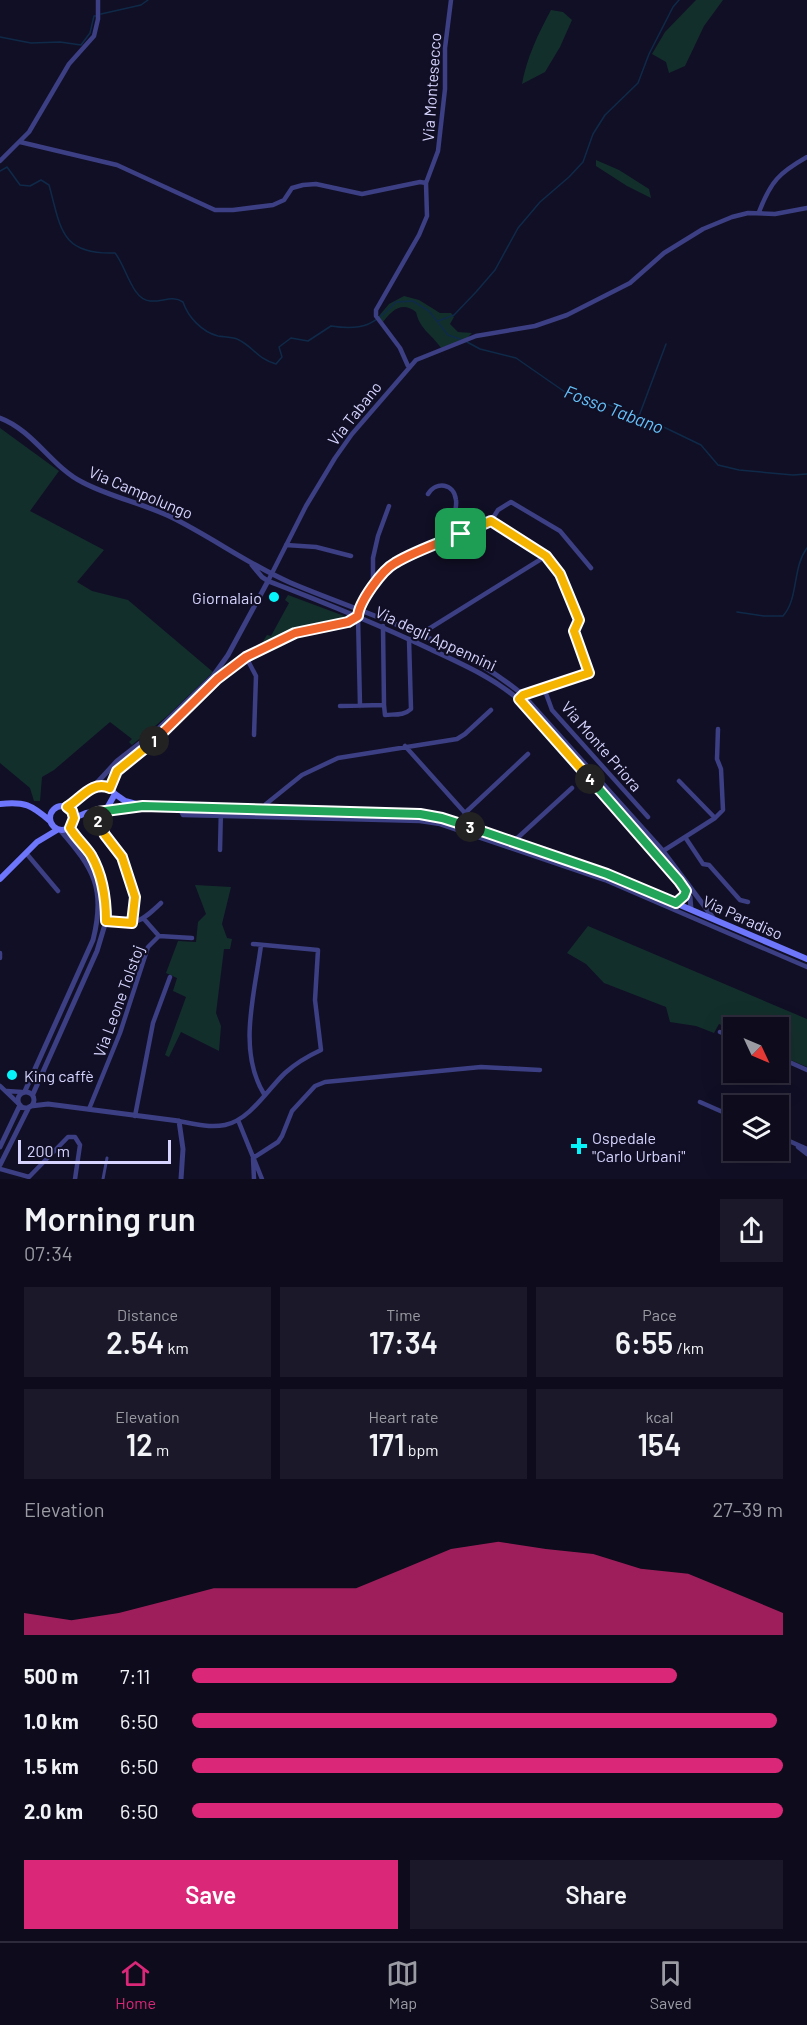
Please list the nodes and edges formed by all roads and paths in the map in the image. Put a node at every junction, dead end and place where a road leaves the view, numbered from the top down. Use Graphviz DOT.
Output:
graph roads {
  1 [pos="98,0"];
  2 [pos="451,0"];
  3 [pos="20,142"];
  4 [pos="807,157"];
  5 [pos="0,161"];
  6 [pos="426,183"];
  7 [pos="807,208"];
  8 [pos="759,212"];
  9 [pos="408,366"];
  10 [pos="0,418"];
  11 [pos="428,494"];
  12 [pos="389,506"];
  13 [pos="491,521"];
  14 [pos="461,534"];
  15 [pos="286,544"];
  16 [pos="351,556"];
  17 [pos="546,556"];
  18 [pos="249,561"];
  19 [pos="591,568"];
  20 [pos="272,574"];
  21 [pos="268,581"];
  22 [pos="373,587"];
  23 [pos="358,609"];
  24 [pos="358,616"];
  25 [pos="382,626"];
  26 [pos="419,635"];
  27 [pos="412,640"];
  28 [pos="246,657"];
  29 [pos="544,688"];
  30 [pos="521,697"];
  31 [pos="384,705"];
  32 [pos="340,706"];
  33 [pos="360,706"];
  34 [pos="491,710"];
  35 [pos="718,729"];
  36 [pos="254,735"];
  37 [pos="405,746"];
  38 [pos="528,754"];
  39 [pos="679,781"];
  40 [pos="94,786"];
  41 [pos="110,788"];
  42 [pos="572,788"];
  43 [pos="115,794"];
  44 [pos="0,804"];
  45 [pos="143,806"];
  46 [pos="67,807"];
  47 [pos="106,810"];
  48 [pos="98,812"];
  49 [pos="221,812"];
  50 [pos="263,813"];
  51 [pos="465,813"];
  52 [pos="648,817"];
  53 [pos="74,818"];
  54 [pos="715,818"];
  55 [pos="461,824"];
  56 [pos="54,827"];
  57 [pos="70,828"];
  58 [pos="685,837"];
  59 [pos="513,842"];
  60 [pos="220,850"];
  61 [pos="663,851"];
  62 [pos="26,853"];
  63 [pos="0,868"];
  64 [pos="606,877"];
  65 [pos="2,878"];
  66 [pos="58,891"];
  67 [pos="686,891"];
  68 [pos="697,897"];
  69 [pos="748,902"];
  70 [pos="161,903"];
  71 [pos="676,903"];
  72 [pos="691,909"];
  73 [pos="144,919"];
  74 [pos="714,919"];
  75 [pos="106,921"];
  76 [pos="132,923"];
  77 [pos="159,936"];
  78 [pos="192,938"];
  79 [pos="253,944"];
  80 [pos="261,945"];
  81 [pos="0,952"];
  82 [pos="0,958"];
  83 [pos="807,960"];
  84 [pos="807,967"];
  85 [pos="170,977"];
  86 [pos="720,1032"];
  87 [pos="723,1033"];
  88 [pos="789,1063"];
  89 [pos="540,1070"];
  90 [pos="807,1070"];
  91 [pos="0,1086"];
  92 [pos="6,1091"];
  93 [pos="23,1092"];
  94 [pos="264,1094"];
  95 [pos="34,1096"];
  96 [pos="700,1102"];
  97 [pos="19,1104"];
  98 [pos="44,1104"];
  99 [pos="30,1107"];
  100 [pos="89,1109"];
  101 [pos="723,1112"];
  102 [pos="135,1116"];
  103 [pos="238,1120"];
  104 [pos="178,1121"];
  105 [pos="789,1142"];
  106 [pos="0,1147"];
  107 [pos="806,1153"];
  108 [pos="107,1158"];
  109 [pos="253,1158"];
  110 [pos="0,1167"];
  111 [pos="75,1179"];
  112 [pos="103,1179"];
  113 [pos="181,1179"];
  114 [pos="254,1179"];
  115 [pos="262,1179"];
  1 -- 3 [label="street"];
  2 -- 6 [label="street, Via Montesecco"];
  3 -- 5 [label="street"];
  3 -- 6 [label="street"];
  4 -- 8 [label="street"];
  6 -- 9 [label="street, Via Montesecco"];
  7 -- 8 [label="street, Via Tabano"];
  8 -- 9 [label="street, Via Tabano"];
  9 -- 15 [label="street, Via Tabano"];
  10 -- 18 [label="street, Via Campolungo"];
  11 -- 14 [label="street"];
  12 -- 22 [label="street"];
  13 -- 14 [label="street"];
  13 -- 17 [label="street"];
  13 -- 19 [label="street"];
  14 -- 22 [label="street"];
  15 -- 16 [label="street"];
  15 -- 20 [label="street, Via Tabano"];
  17 -- 26 [label="street"];
  17 -- 29 [label="street"];
  18 -- 20 [label="street, Via Campolungo"];
  18 -- 21 [label="street, Via Campolungo"];
  20 -- 21 [label="street, Via Tabano"];
  20 -- 23 [label="street, Via degli Appennini"];
  21 -- 24 [label="street, Via degli Appennini"];
  21 -- 40 [label="street, Via Tabano"];
  22 -- 23 [label="street"];
  23 -- 24 [label="street"];
  23 -- 26 [label="street, Via degli Appennini"];
  24 -- 25 [label="street, Via degli Appennini"];
  24 -- 28 [label="street"];
  24 -- 33 [label="street"];
  25 -- 27 [label="street, Via degli Appennini"];
  25 -- 31 [label="street"];
  26 -- 27 [label="street"];
  26 -- 30 [label="street, Via degli Appennini"];
  27 -- 30 [label="street, Via degli Appennini"];
  27 -- 31 [label="street"];
  28 -- 36 [label="street"];
  28 -- 41 [label="street"];
  29 -- 30 [label="street"];
  29 -- 52 [label="street, Via Monte Priora"];
  30 -- 61 [label="street, Via degli Appennini"];
  30 -- 67 [label="street, Via degli Appennini"];
  31 -- 33 [label="street"];
  32 -- 33 [label="street"];
  34 -- 37 [label="street"];
  35 -- 54 [label="street"];
  37 -- 50 [label="street"];
  37 -- 51 [label="street"];
  38 -- 51 [label="street"];
  39 -- 54 [label="street"];
  40 -- 41 [label="main road"];
  40 -- 46 [label="main road"];
  41 -- 43 [label="main road"];
  42 -- 59 [label="street"];
  43 -- 45 [label="main road"];
  43 -- 47 [label="main road"];
  44 -- 56 [label="main road"];
  45 -- 47 [label="main road"];
  45 -- 49 [label="main road, Via Paradiso"];
  46 -- 53 [label="main road"];
  46 -- 56 [label="main road"];
  47 -- 48 [label="main road"];
  48 -- 53 [label="main road"];
  48 -- 76 [label="street"];
  49 -- 50 [label="main road, Via Paradiso"];
  49 -- 60 [label="street"];
  50 -- 55 [label="main road, Via Paradiso"];
  50 -- 64 [label="street"];
  51 -- 55 [label="street"];
  53 -- 57 [label="main road"];
  54 -- 58 [label="street"];
  55 -- 59 [label="main road, Via Paradiso"];
  56 -- 57 [label="main road"];
  56 -- 62 [label="main road"];
  56 -- 93 [label="street"];
  57 -- 75 [label="street"];
  58 -- 61 [label="street"];
  58 -- 69 [label="street"];
  59 -- 64 [label="main road, Via Paradiso"];
  61 -- 68 [label="street, Via degli Appennini"];
  62 -- 65 [label="main road"];
  62 -- 66 [label="street"];
  63 -- 65 [label="street"];
  64 -- 71 [label="main road, Via Paradiso"];
  64 -- 84 [label="street"];
  67 -- 71 [label="street"];
  67 -- 72 [label="street, Via degli Appennini"];
  68 -- 72 [label="street"];
  68 -- 74 [label="street, Via degli Appennini"];
  70 -- 73 [label="street"];
  71 -- 72 [label="main road, Via Paradiso"];
  72 -- 74 [label="main road, Via Paradiso"];
  73 -- 76 [label="street"];
  73 -- 77 [label="street"];
  74 -- 83 [label="main road, Via Paradiso"];
  75 -- 76 [label="street"];
  75 -- 95 [label="street"];
  77 -- 78 [label="street"];
  77 -- 100 [label="street, Via Leone Tolstoj"];
  79 -- 80 [label="street"];
  80 -- 94 [label="street"];
  80 -- 94 [label="street"];
  81 -- 82 [label="street"];
  85 -- 102 [label="street"];
  86 -- 87 [label="street"];
  88 -- 90 [label="street"];
  89 -- 109 [label="street"];
  91 -- 92 [label="street"];
  92 -- 93 [label="street"];
  92 -- 97 [label="street"];
  93 -- 95 [label="street"];
  93 -- 97 [label="street"];
  94 -- 103 [label="street"];
  95 -- 98 [label="street"];
  95 -- 99 [label="street"];
  96 -- 101 [label="street"];
  97 -- 99 [label="street"];
  97 -- 106 [label="street"];
  98 -- 99 [label="street"];
  98 -- 100 [label="street"];
  99 -- 110 [label="street"];
  100 -- 102 [label="street"];
  102 -- 104 [label="street"];
  103 -- 104 [label="street"];
  103 -- 109 [label="street"];
  104 -- 113 [label="street"];
  105 -- 107 [label="street"];
  108 -- 112 [label="street"];
  109 -- 114 [label="street"];
  109 -- 115 [label="street"];
  110 -- 111 [label="street"];
}
